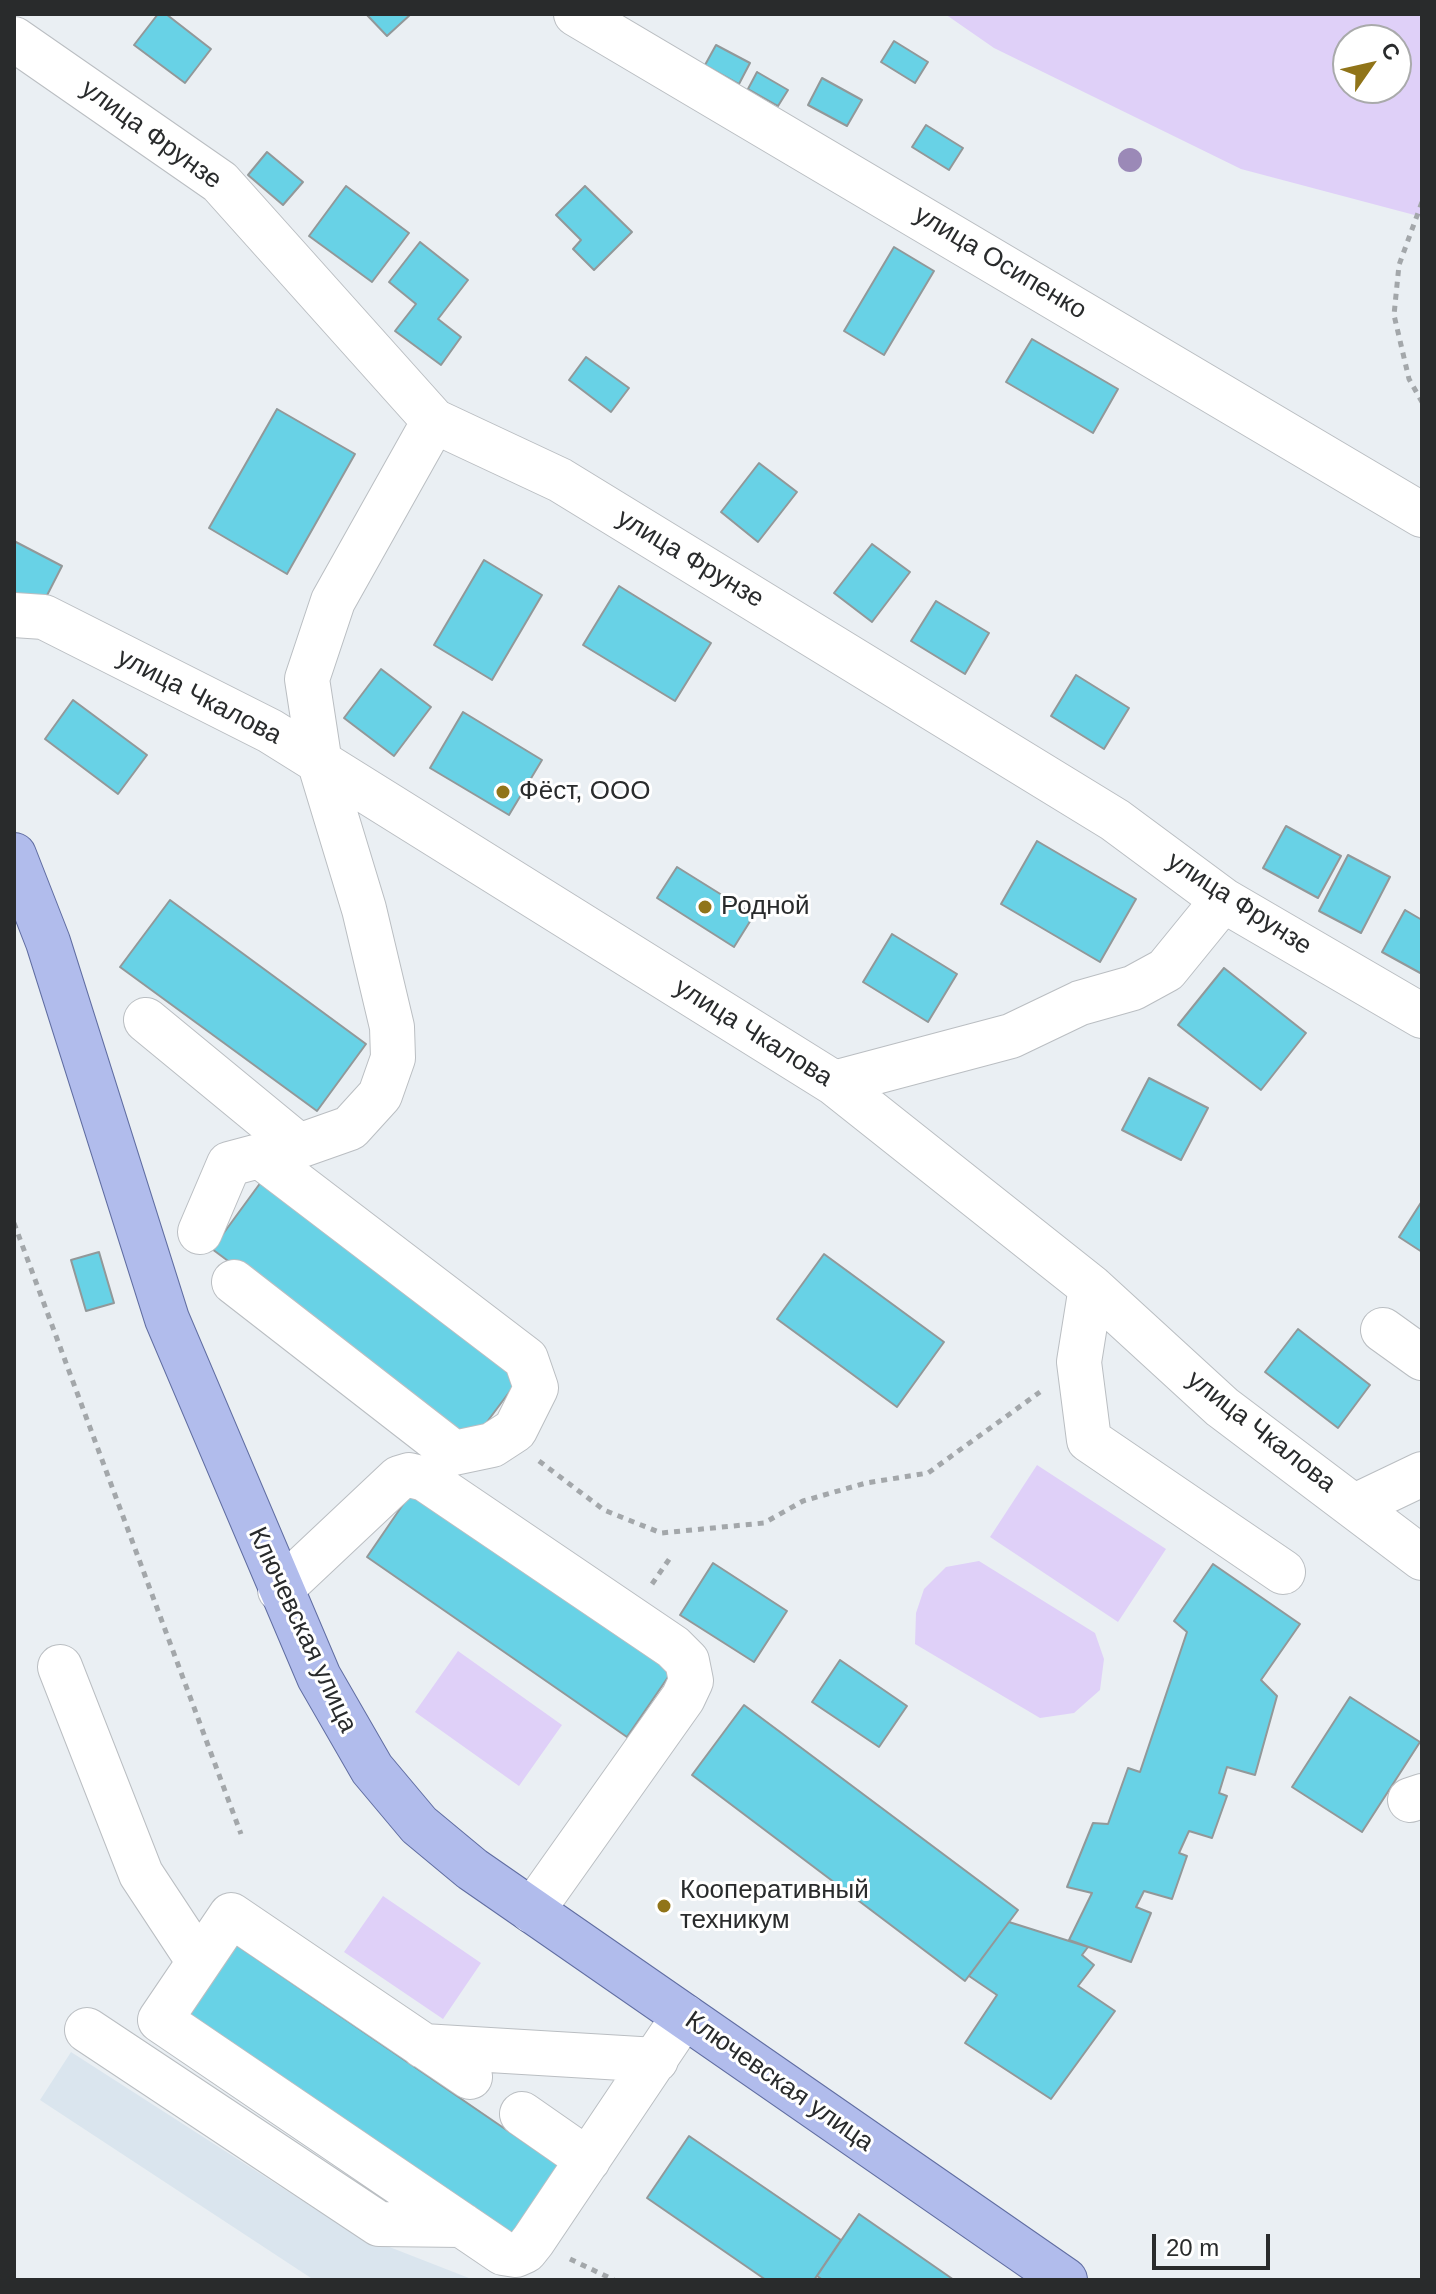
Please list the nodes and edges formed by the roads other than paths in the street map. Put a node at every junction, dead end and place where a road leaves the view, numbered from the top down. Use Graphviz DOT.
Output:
graph roads {
  1 [pos="576,14"];
  2 [pos="14,39"];
  3 [pos="434,421"];
  4 [pos="1422,515"];
  5 [pos="14,615"];
  6 [pos="320,764"];
  7 [pos="14,855"];
  8 [pos="1223,900"];
  9 [pos="1422,1016"];
  10 [pos="146,1020"];
  11 [pos="834,1083"];
  12 [pos="280,1151"];
  13 [pos="200,1232"];
  14 [pos="234,1282"];
  15 [pos="1091,1287"];
  16 [pos="1383,1330"];
  17 [pos="1422,1358"];
  18 [pos="1422,1474"];
  19 [pos="1355,1506"];
  20 [pos="1422,1558"];
  21 [pos="1283,1572"];
  22 [pos="280,1590"];
  23 [pos="60,1667"];
  24 [pos="532,1911"];
  25 [pos="199,1962"];
  26 [pos="684,2016"];
  27 [pos="87,2030"];
  28 [pos="422,2046"];
  29 [pos="656,2060"];
  30 [pos="470,2077"];
  31 [pos="522,2114"];
  32 [pos="588,2160"];
  33 [pos="462,2225"];
  34 [pos="1065,2280"];
  1 -- 4 [label="street, улица Осипенко"];
  2 -- 3 [label="street, улица Фрунзе"];
  3 -- 6 [label="street"];
  3 -- 8 [label="street, улица Фрунзе"];
  5 -- 6 [label="street, улица Чкалова"];
  6 -- 11 [label="street, улица Чкалова"];
  6 -- 12 [label="street"];
  7 -- 22 [label="main road, Ключевская улица"];
  8 -- 9 [label="street, улица Фрунзе"];
  8 -- 11 [label="street"];
  10 -- 12 [label="street"];
  11 -- 15 [label="street, улица Чкалова"];
  12 -- 13 [label="street"];
  12 -- 14 [label="street"];
  15 -- 19 [label="street, улица Чкалова"];
  15 -- 21 [label="street"];
  16 -- 17 [label="street"];
  18 -- 19 [label="street"];
  19 -- 20 [label="street, улица Чкалова"];
  22 -- 24 [label="main road, Ключевская улица"];
  22 -- 24 [label="street"];
  23 -- 25 [label="street"];
  24 -- 26 [label="main road, Ключевская улица"];
  25 -- 28 [label="street"];
  25 -- 33 [label="street"];
  26 -- 29 [label="street"];
  26 -- 34 [label="main road, Ключевская улица"];
  27 -- 33 [label="street"];
  28 -- 29 [label="street"];
  28 -- 30 [label="street"];
  29 -- 32 [label="street"];
  31 -- 32 [label="street"];
  32 -- 33 [label="street"];
}
